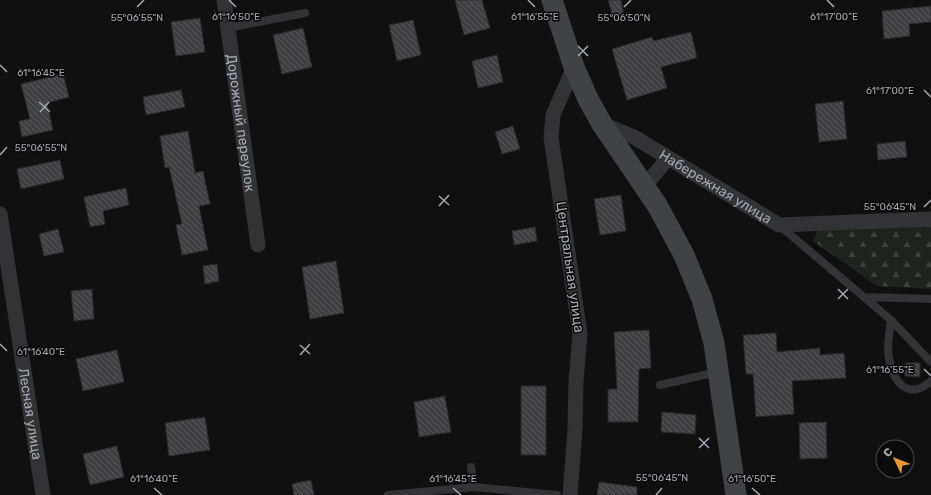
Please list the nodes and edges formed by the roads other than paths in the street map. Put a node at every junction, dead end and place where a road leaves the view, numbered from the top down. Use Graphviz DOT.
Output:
graph roads {
  1 [pos="224,0"];
  2 [pos="552,0"];
  3 [pos="305,13"];
  4 [pos="228,28"];
  5 [pos="574,67"];
  6 [pos="602,124"];
  7 [pos="668,158"];
  8 [pos="644,187"];
  9 [pos="0,214"];
  10 [pos="931,219"];
  11 [pos="779,226"];
  12 [pos="258,245"];
  13 [pos="864,297"];
  14 [pos="931,299"];
  15 [pos="891,320"];
  16 [pos="931,362"];
  17 [pos="718,372"];
  18 [pos="931,381"];
  19 [pos="660,385"];
  20 [pos="471,467"];
  21 [pos="474,486"];
  22 [pos="44,495"];
  23 [pos="388,495"];
  24 [pos="557,495"];
  25 [pos="570,495"];
  26 [pos="736,495"];
  1 -- 4 [label="street, Дорожный переулок"];
  2 -- 5 [label="street"];
  3 -- 4 [label="lane"];
  4 -- 12 [label="street, Дорожный переулок"];
  5 -- 6 [label="street"];
  5 -- 25 [label="street, Центральная улица"];
  6 -- 7 [label="street, Набережная улица"];
  6 -- 8 [label="street"];
  7 -- 8 [label="street"];
  7 -- 11 [label="street, Набережная улица"];
  8 -- 17 [label="street"];
  9 -- 22 [label="street, Лесная улица"];
  10 -- 11 [label="street, Набережная улица"];
  11 -- 13 [label="lane"];
  13 -- 14 [label="lane"];
  13 -- 15 [label="lane"];
  15 -- 16 [label="lane"];
  15 -- 18 [label="lane"];
  17 -- 19 [label="lane"];
  17 -- 26 [label="street"];
  20 -- 21 [label="lane"];
  21 -- 23 [label="lane"];
  21 -- 24 [label="lane"];
}
